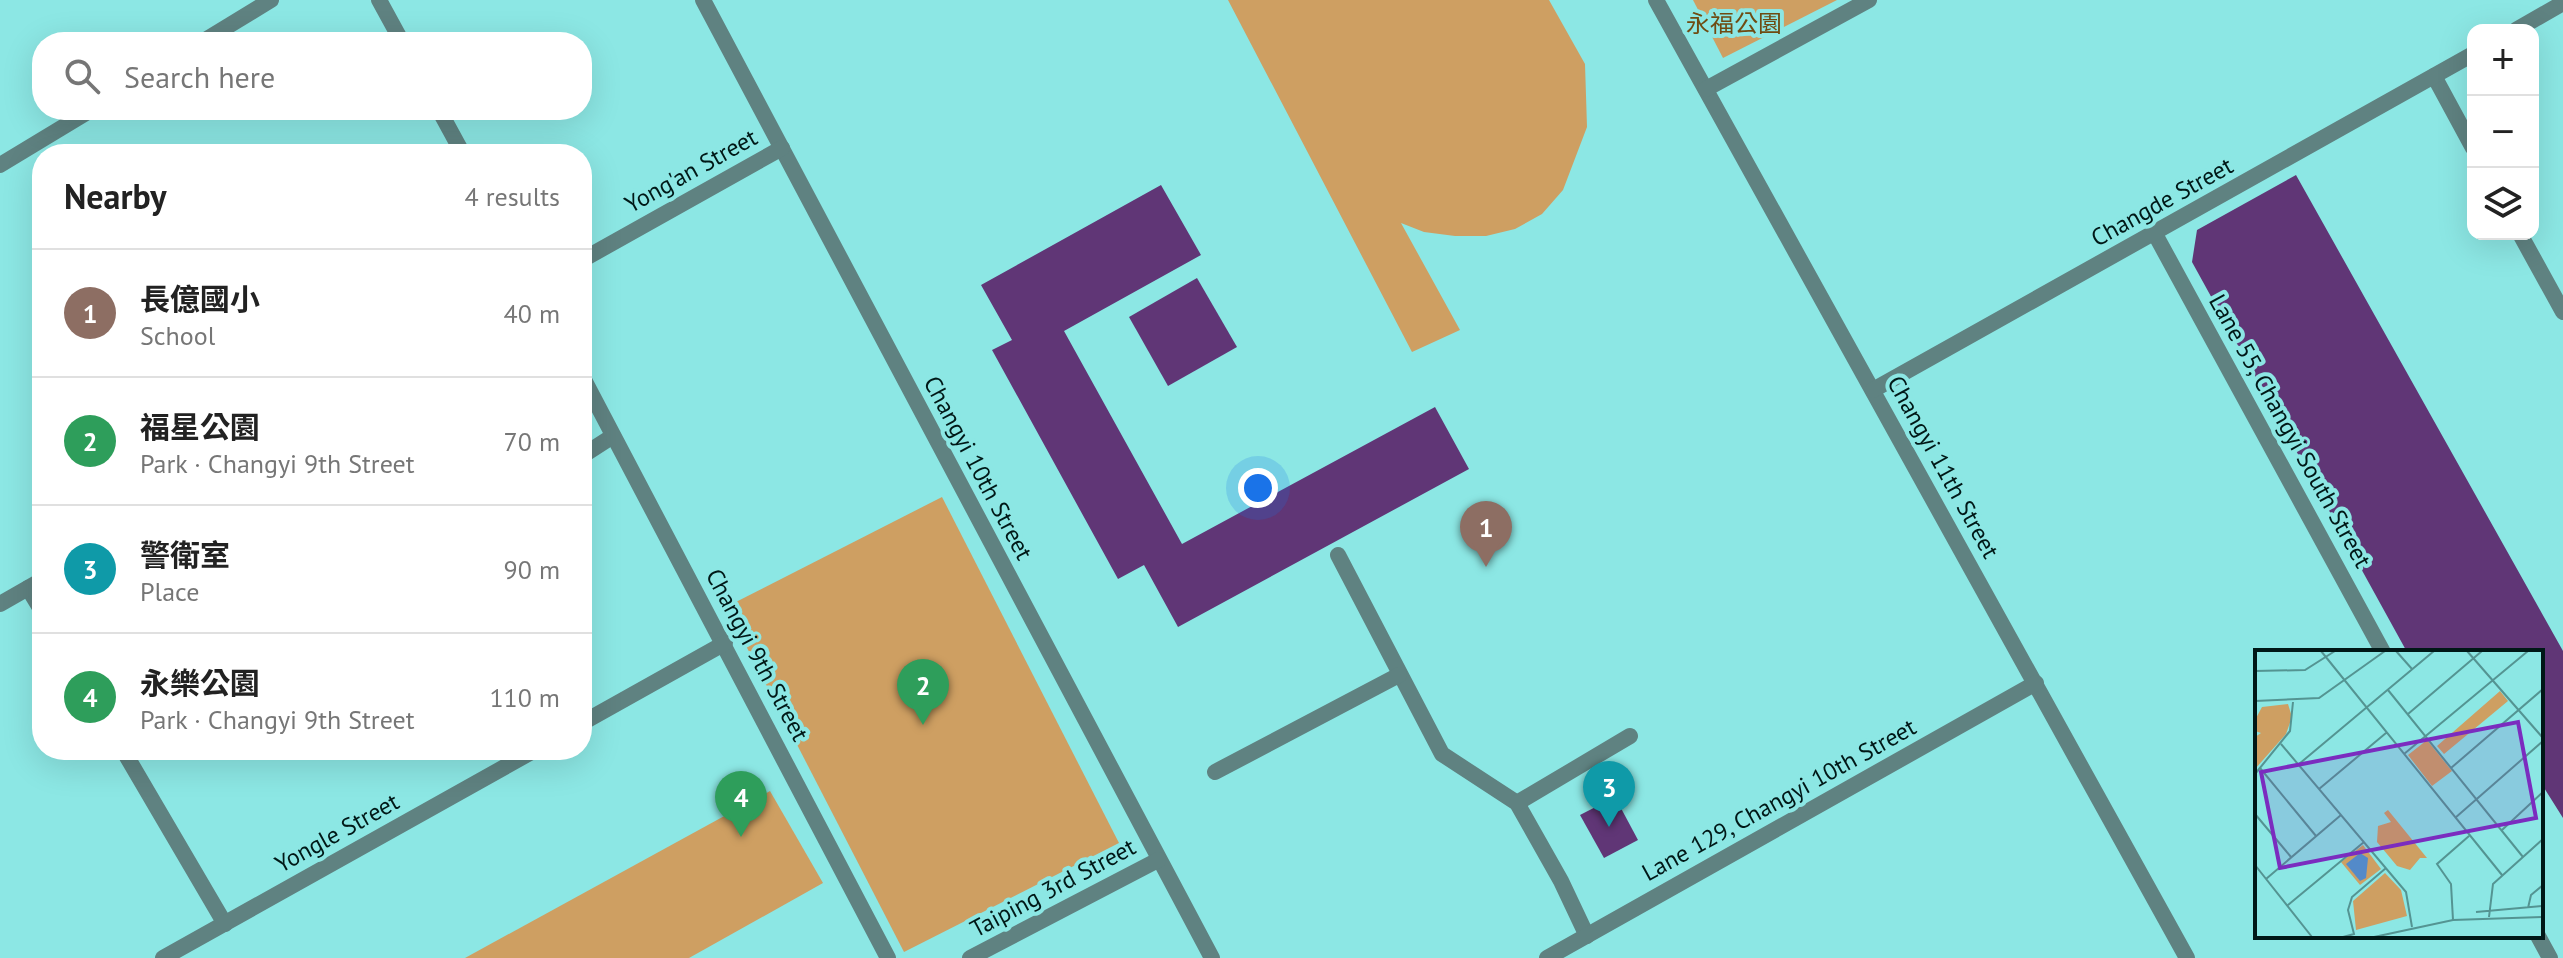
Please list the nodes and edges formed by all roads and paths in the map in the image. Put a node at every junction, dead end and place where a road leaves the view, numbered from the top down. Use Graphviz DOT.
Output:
graph roads {
  1 [pos="271,0"];
  2 [pos="379,0"];
  3 [pos="703,0"];
  4 [pos="1656,0"];
  5 [pos="1869,0"];
  6 [pos="2563,3"];
  7 [pos="2526,24"];
  8 [pos="218,32"];
  9 [pos="397,32"];
  10 [pos="2467,57"];
  11 [pos="2434,76"];
  12 [pos="1706,89"];
  13 [pos="74,120"];
  14 [pos="444,120"];
  15 [pos="2467,137"];
  16 [pos="35,144"];
  17 [pos="458,144"];
  18 [pos="32,146"];
  19 [pos="782,148"];
  20 [pos="0,165"];
  21 [pos="2155,234"];
  22 [pos="2523,240"];
  23 [pos="592,254"];
  24 [pos="2563,312"];
  25 [pos="1873,390"];
  26 [pos="592,395"];
  27 [pos="613,436"];
  28 [pos="592,450"];
  29 [pos="1338,555"];
  30 [pos="32,586"];
  31 [pos="0,604"];
  32 [pos="725,643"];
  33 [pos="2382,650"];
  34 [pos="1399,675"];
  35 [pos="2036,683"];
  36 [pos="592,717"];
  37 [pos="1630,736"];
  38 [pos="129,760"];
  39 [pos="517,760"];
  40 [pos="1215,772"];
  41 [pos="1517,803"];
  42 [pos="1158,860"];
  43 [pos="225,924"];
  44 [pos="1587,936"];
  45 [pos="2539,938"];
  46 [pos="163,958"];
  47 [pos="888,958"];
  48 [pos="970,958"];
  49 [pos="1212,958"];
  50 [pos="1547,958"];
  51 [pos="2187,958"];
  52 [pos="2550,958"];
  1 -- 8 [label="street"];
  2 -- 9 [label="street"];
  3 -- 19 [label="street, Changyi 10th Street"];
  4 -- 12 [label="street, Changyi 11th Street"];
  5 -- 12 [label="street"];
  6 -- 7 [label="street"];
  10 -- 11 [label="street, Changde Street"];
  11 -- 15 [label="street"];
  11 -- 21 [label="street, Changde Street"];
  12 -- 25 [label="street, Changyi 11th Street"];
  13 -- 16 [label="street"];
  14 -- 17 [label="street"];
  18 -- 20 [label="street"];
  19 -- 23 [label="street, Yong'an Street"];
  19 -- 42 [label="street, Changyi 10th Street"];
  21 -- 25 [label="street, Changde Street"];
  21 -- 33 [label="street, Lane 55, Changyi South Street"];
  22 -- 24 [label="street"];
  25 -- 35 [label="street, Changyi 11th Street"];
  26 -- 27 [label="street, Changyi 9th Street"];
  27 -- 28 [label="street"];
  27 -- 32 [label="street, Changyi 9th Street"];
  29 -- 34 [label="street"];
  30 -- 31 [label="street"];
  32 -- 36 [label="street"];
  32 -- 47 [label="street, Changyi 9th Street"];
  34 -- 40 [label="street"];
  34 -- 41 [label="street"];
  35 -- 44 [label="street, Lane 129, Changyi 10th Street"];
  35 -- 51 [label="street, Changyi 11th Street"];
  37 -- 41 [label="street"];
  38 -- 43 [label="street"];
  39 -- 43 [label="street, Yongle Street"];
  41 -- 44 [label="street"];
  42 -- 48 [label="street, Taiping 3rd Street"];
  42 -- 49 [label="street, Changyi 10th Street"];
  43 -- 46 [label="street, Yongle Street"];
  44 -- 50 [label="street, Lane 129, Changyi 10th Street"];
  45 -- 52 [label="street"];
}
